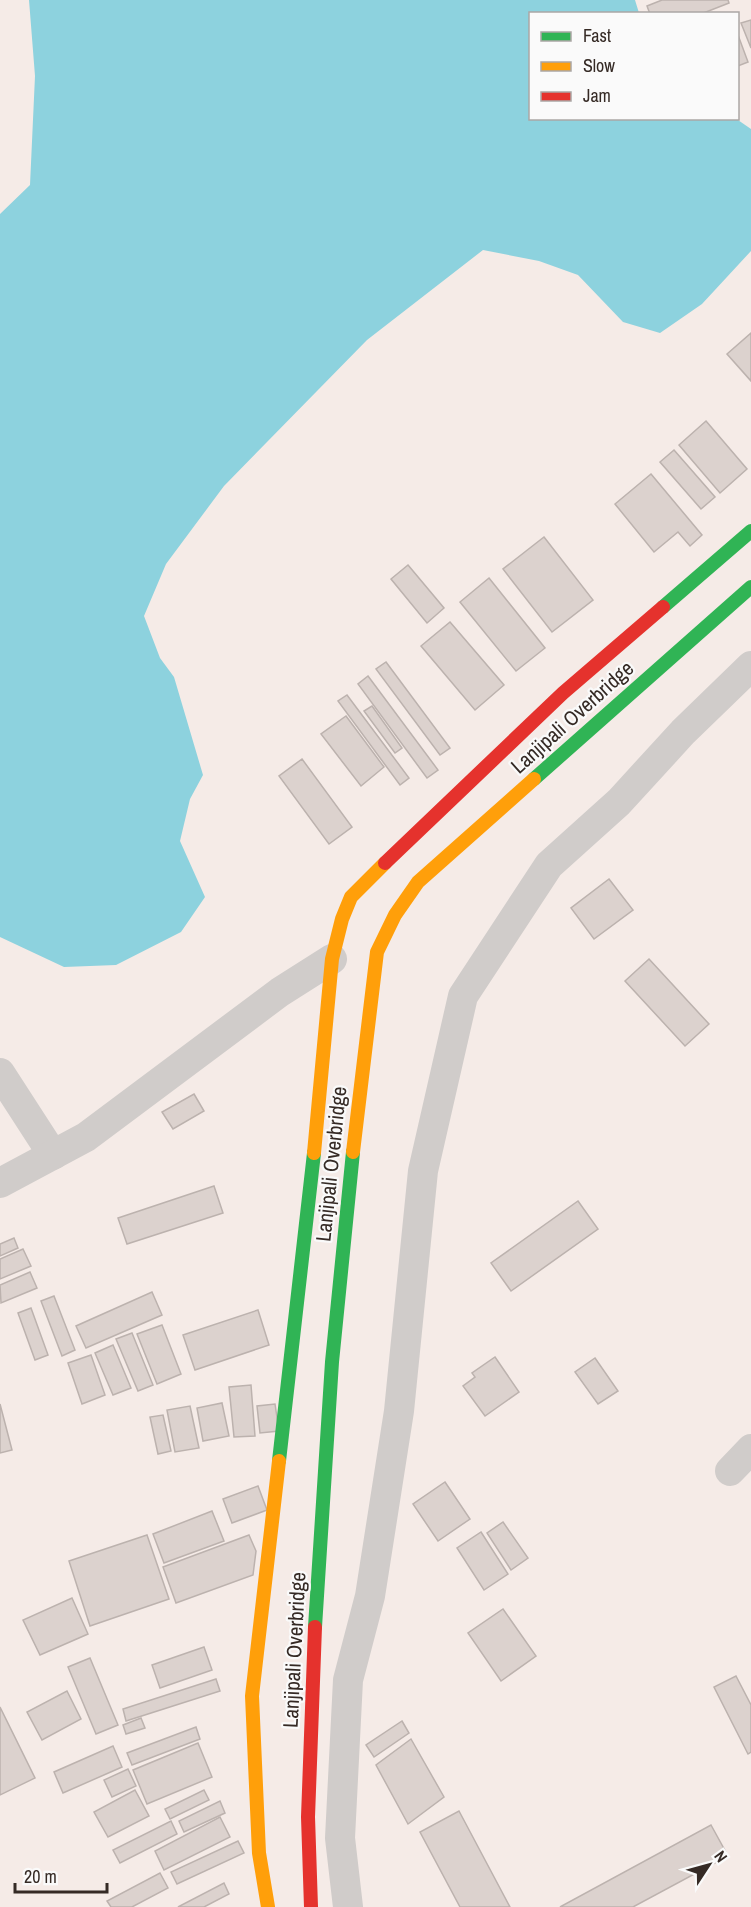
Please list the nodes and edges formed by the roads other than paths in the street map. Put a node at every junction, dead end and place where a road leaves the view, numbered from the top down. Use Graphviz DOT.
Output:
graph roads {
  1 [pos="751,531"];
  2 [pos="751,587"];
  3 [pos="751,666"];
  4 [pos="332,959"];
  5 [pos="0,1073"];
  6 [pos="53,1155"];
  7 [pos="0,1183"];
  8 [pos="751,1449"];
  9 [pos="730,1471"];
  10 [pos="268,1907"];
  11 [pos="311,1907"];
  12 [pos="348,1907"];
  1 -- 4 [label="street"];
  2 -- 11 [label="street, Lanjipali Overbridge"];
  3 -- 12 [label="street"];
  4 -- 6 [label="street"];
  4 -- 10 [label="street"];
  5 -- 6 [label="street"];
  6 -- 7 [label="street"];
  8 -- 9 [label="street"];
}
